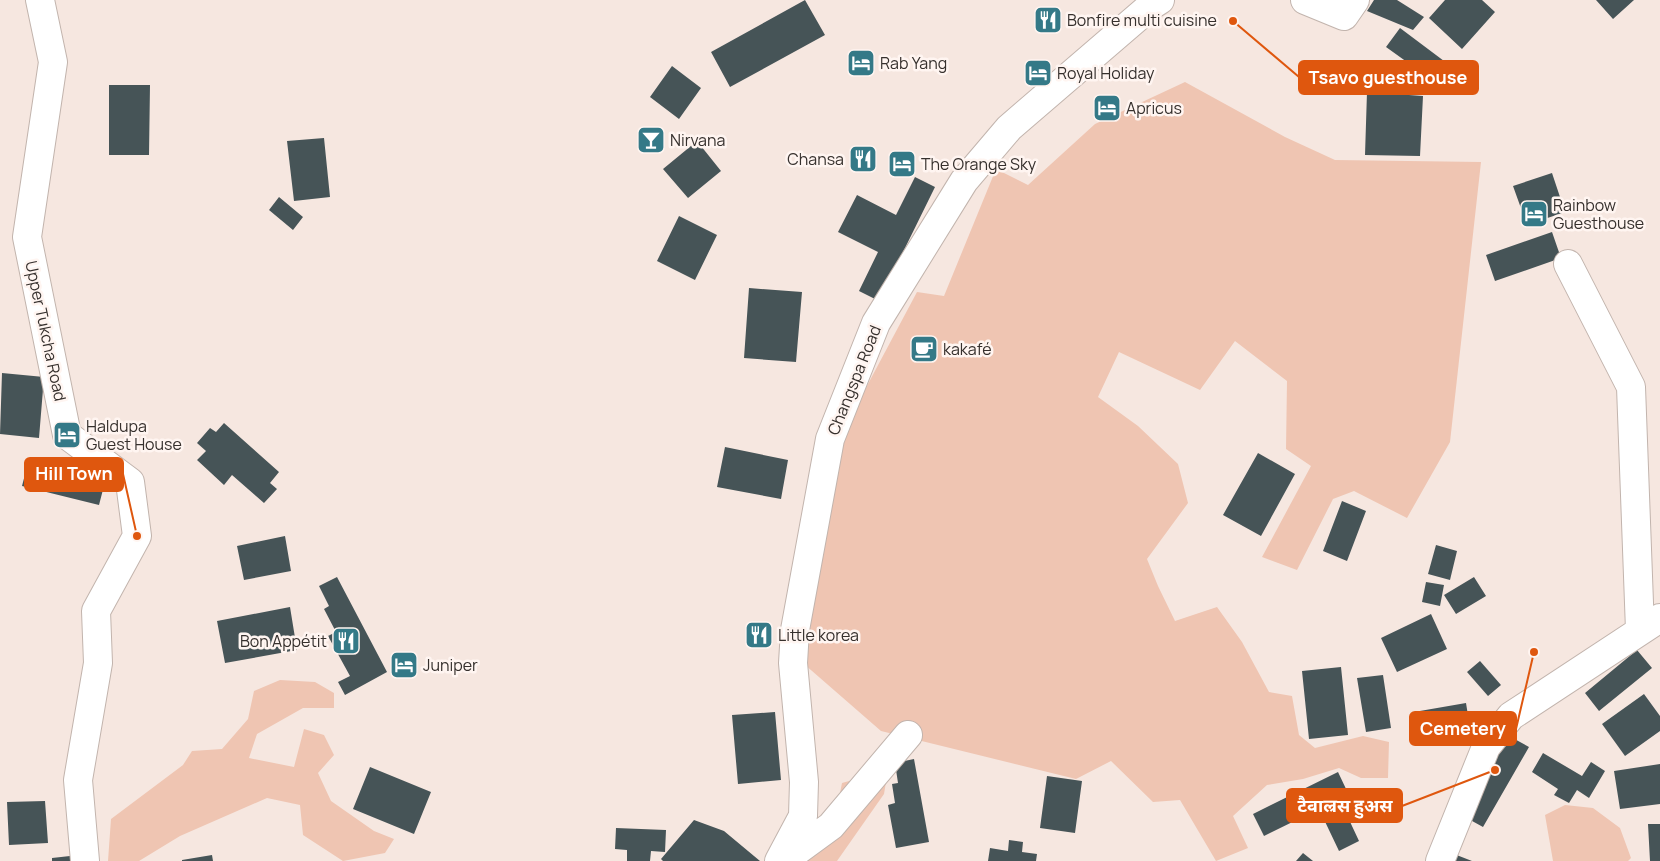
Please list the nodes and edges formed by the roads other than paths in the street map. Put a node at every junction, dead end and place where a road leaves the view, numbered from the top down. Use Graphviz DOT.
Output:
graph roads {
  1 [pos="40,0"];
  2 [pos="1160,0"];
  3 [pos="1304,0"];
  4 [pos="1355,0"];
  5 [pos="1568,264"];
  6 [pos="1650,624"];
  7 [pos="908,735"];
  8 [pos="86,861"];
  9 [pos="779,861"];
  10 [pos="783,861"];
  11 [pos="1440,861"];
  1 -- 8 [label="street, Upper Tukcha Road"];
  2 -- 9 [label="street, Changspa Road"];
  3 -- 4 [label="street"];
  5 -- 6 [label="street"];
  6 -- 11 [label="street"];
  7 -- 10 [label="street"];
}
